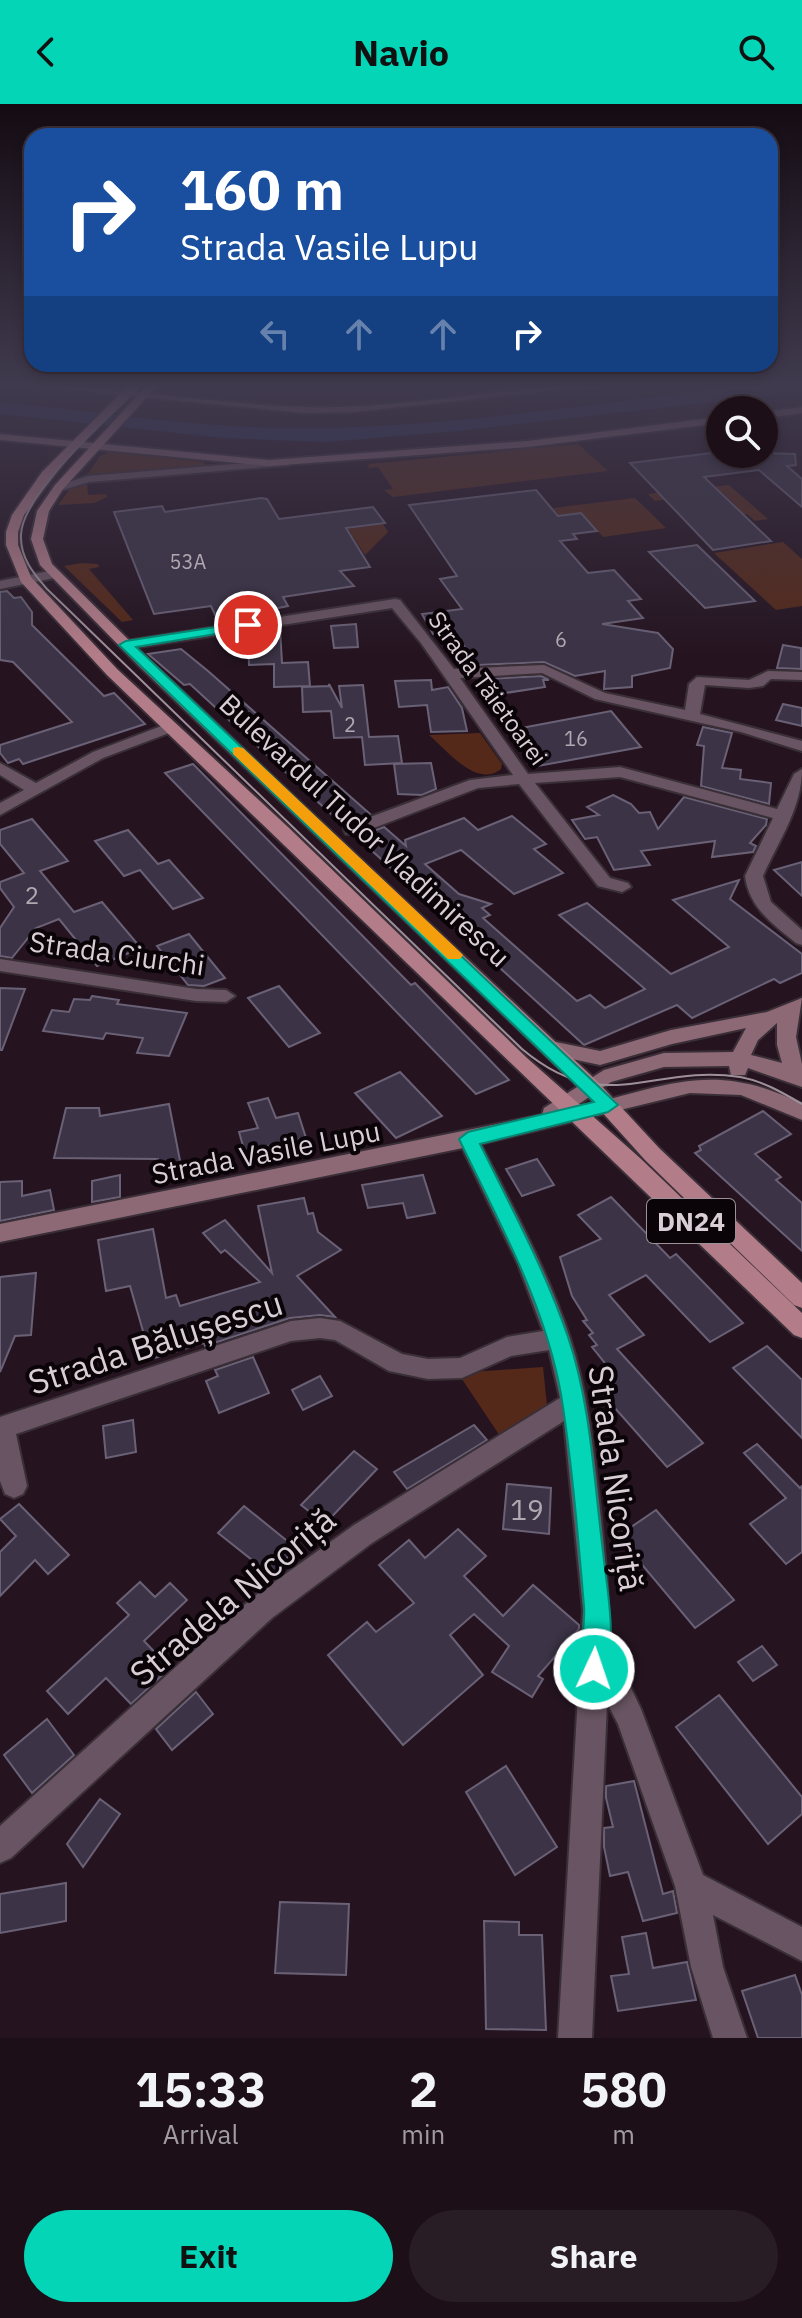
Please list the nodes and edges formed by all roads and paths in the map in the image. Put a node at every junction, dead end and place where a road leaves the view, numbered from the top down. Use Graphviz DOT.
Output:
graph roads {
  1 [pos="49,474"];
  2 [pos="71,474"];
  3 [pos="149,474"];
  4 [pos="59,487"];
  5 [pos="54,574"];
  6 [pos="26,579"];
  7 [pos="0,585"];
  8 [pos="126,645"];
  9 [pos="450,674"];
  10 [pos="802,676"];
  11 [pos="692,716"];
  12 [pos="172,727"];
  13 [pos="802,746"];
  14 [pos="0,768"];
  15 [pos="802,774"];
  16 [pos="524,780"];
  17 [pos="35,790"];
  18 [pos="0,810"];
  19 [pos="785,816"];
  20 [pos="352,830"];
  21 [pos="622,887"];
  22 [pos="802,939"];
  23 [pos="0,965"];
  24 [pos="226,996"];
  25 [pos="796,1006"];
  26 [pos="766,1018"];
  27 [pos="551,1048"];
  28 [pos="740,1059"];
  29 [pos="801,1080"];
  30 [pos="590,1086"];
  31 [pos="736,1086"];
  32 [pos="608,1105"];
  33 [pos="571,1109"];
  34 [pos="802,1113"];
  35 [pos="468,1139"];
  36 [pos="0,1233"];
  37 [pos="802,1298"];
  38 [pos="802,1328"];
  39 [pos="558,1338"];
  40 [pos="572,1408"];
  41 [pos="1,1428"];
  42 [pos="14,1486"];
  43 [pos="594,1669"];
  44 [pos="0,1847"];
  45 [pos="691,1886"];
  46 [pos="802,1945"];
  47 [pos="575,2038"];
  48 [pos="730,2038"];
  1 -- 6 [label="main road, Bulevardul Tudor Vladimirescu / DN24"];
  2 -- 4 [label="main road, Bulevardul Tudor Vladimirescu / DN24"];
  3 -- 4 [label="street"];
  4 -- 5 [label="main road, Bulevardul Tudor Vladimirescu / DN24"];
  5 -- 6 [label="street"];
  5 -- 8 [label="main road, Bulevardul Tudor Vladimirescu / DN24"];
  6 -- 7 [label="street"];
  6 -- 12 [label="main road, Bulevardul Tudor Vladimirescu / DN24"];
  8 -- 9 [label="street, Strada Tăietoarei"];
  8 -- 27 [label="main road, Bulevardul Tudor Vladimirescu / DN24"];
  9 -- 11 [label="street"];
  9 -- 16 [label="street, Strada Tăietoarei"];
  10 -- 11 [label="street"];
  11 -- 13 [label="street"];
  12 -- 17 [label="street"];
  12 -- 33 [label="main road, Bulevardul Tudor Vladimirescu / DN24"];
  14 -- 17 [label="street"];
  15 -- 19 [label="street"];
  16 -- 19 [label="street"];
  16 -- 20 [label="street"];
  16 -- 21 [label="street, Strada Tăietoarei"];
  17 -- 18 [label="street"];
  19 -- 22 [label="street"];
  23 -- 24 [label="street, Strada Ciurchi"];
  25 -- 26 [label="main road"];
  25 -- 29 [label="main road"];
  26 -- 27 [label="main road"];
  26 -- 28 [label="main road"];
  27 -- 30 [label="main road, Bulevardul Tudor Vladimirescu / DN24"];
  28 -- 29 [label="main road, Strada Vasile Lupu"];
  28 -- 30 [label="main road, Strada Vasile Lupu"];
  28 -- 31 [label="main road"];
  30 -- 32 [label="main road, Bulevardul Tudor Vladimirescu / DN24"];
  30 -- 33 [label="main road, Strada Vasile Lupu"];
  31 -- 32 [label="main road"];
  31 -- 34 [label="main road"];
  32 -- 33 [label="main road"];
  32 -- 37 [label="main road, Bulevardul Tudor Vladimirescu / DN24"];
  33 -- 35 [label="main road, Strada Vasile Lupu"];
  33 -- 38 [label="main road, Bulevardul Tudor Vladimirescu / DN24"];
  35 -- 36 [label="main road, Strada Vasile Lupu"];
  35 -- 39 [label="street, Strada Nicoriță"];
  39 -- 40 [label="street, Strada Nicoriță"];
  39 -- 41 [label="street, Strada Bălușescu"];
  40 -- 43 [label="street, Strada Nicoriță"];
  40 -- 44 [label="street, Stradela Nicoriță"];
  41 -- 42 [label="street"];
  43 -- 45 [label="street"];
  43 -- 47 [label="street, Strada Nicoriță"];
  45 -- 46 [label="street"];
  45 -- 48 [label="street"];
}
